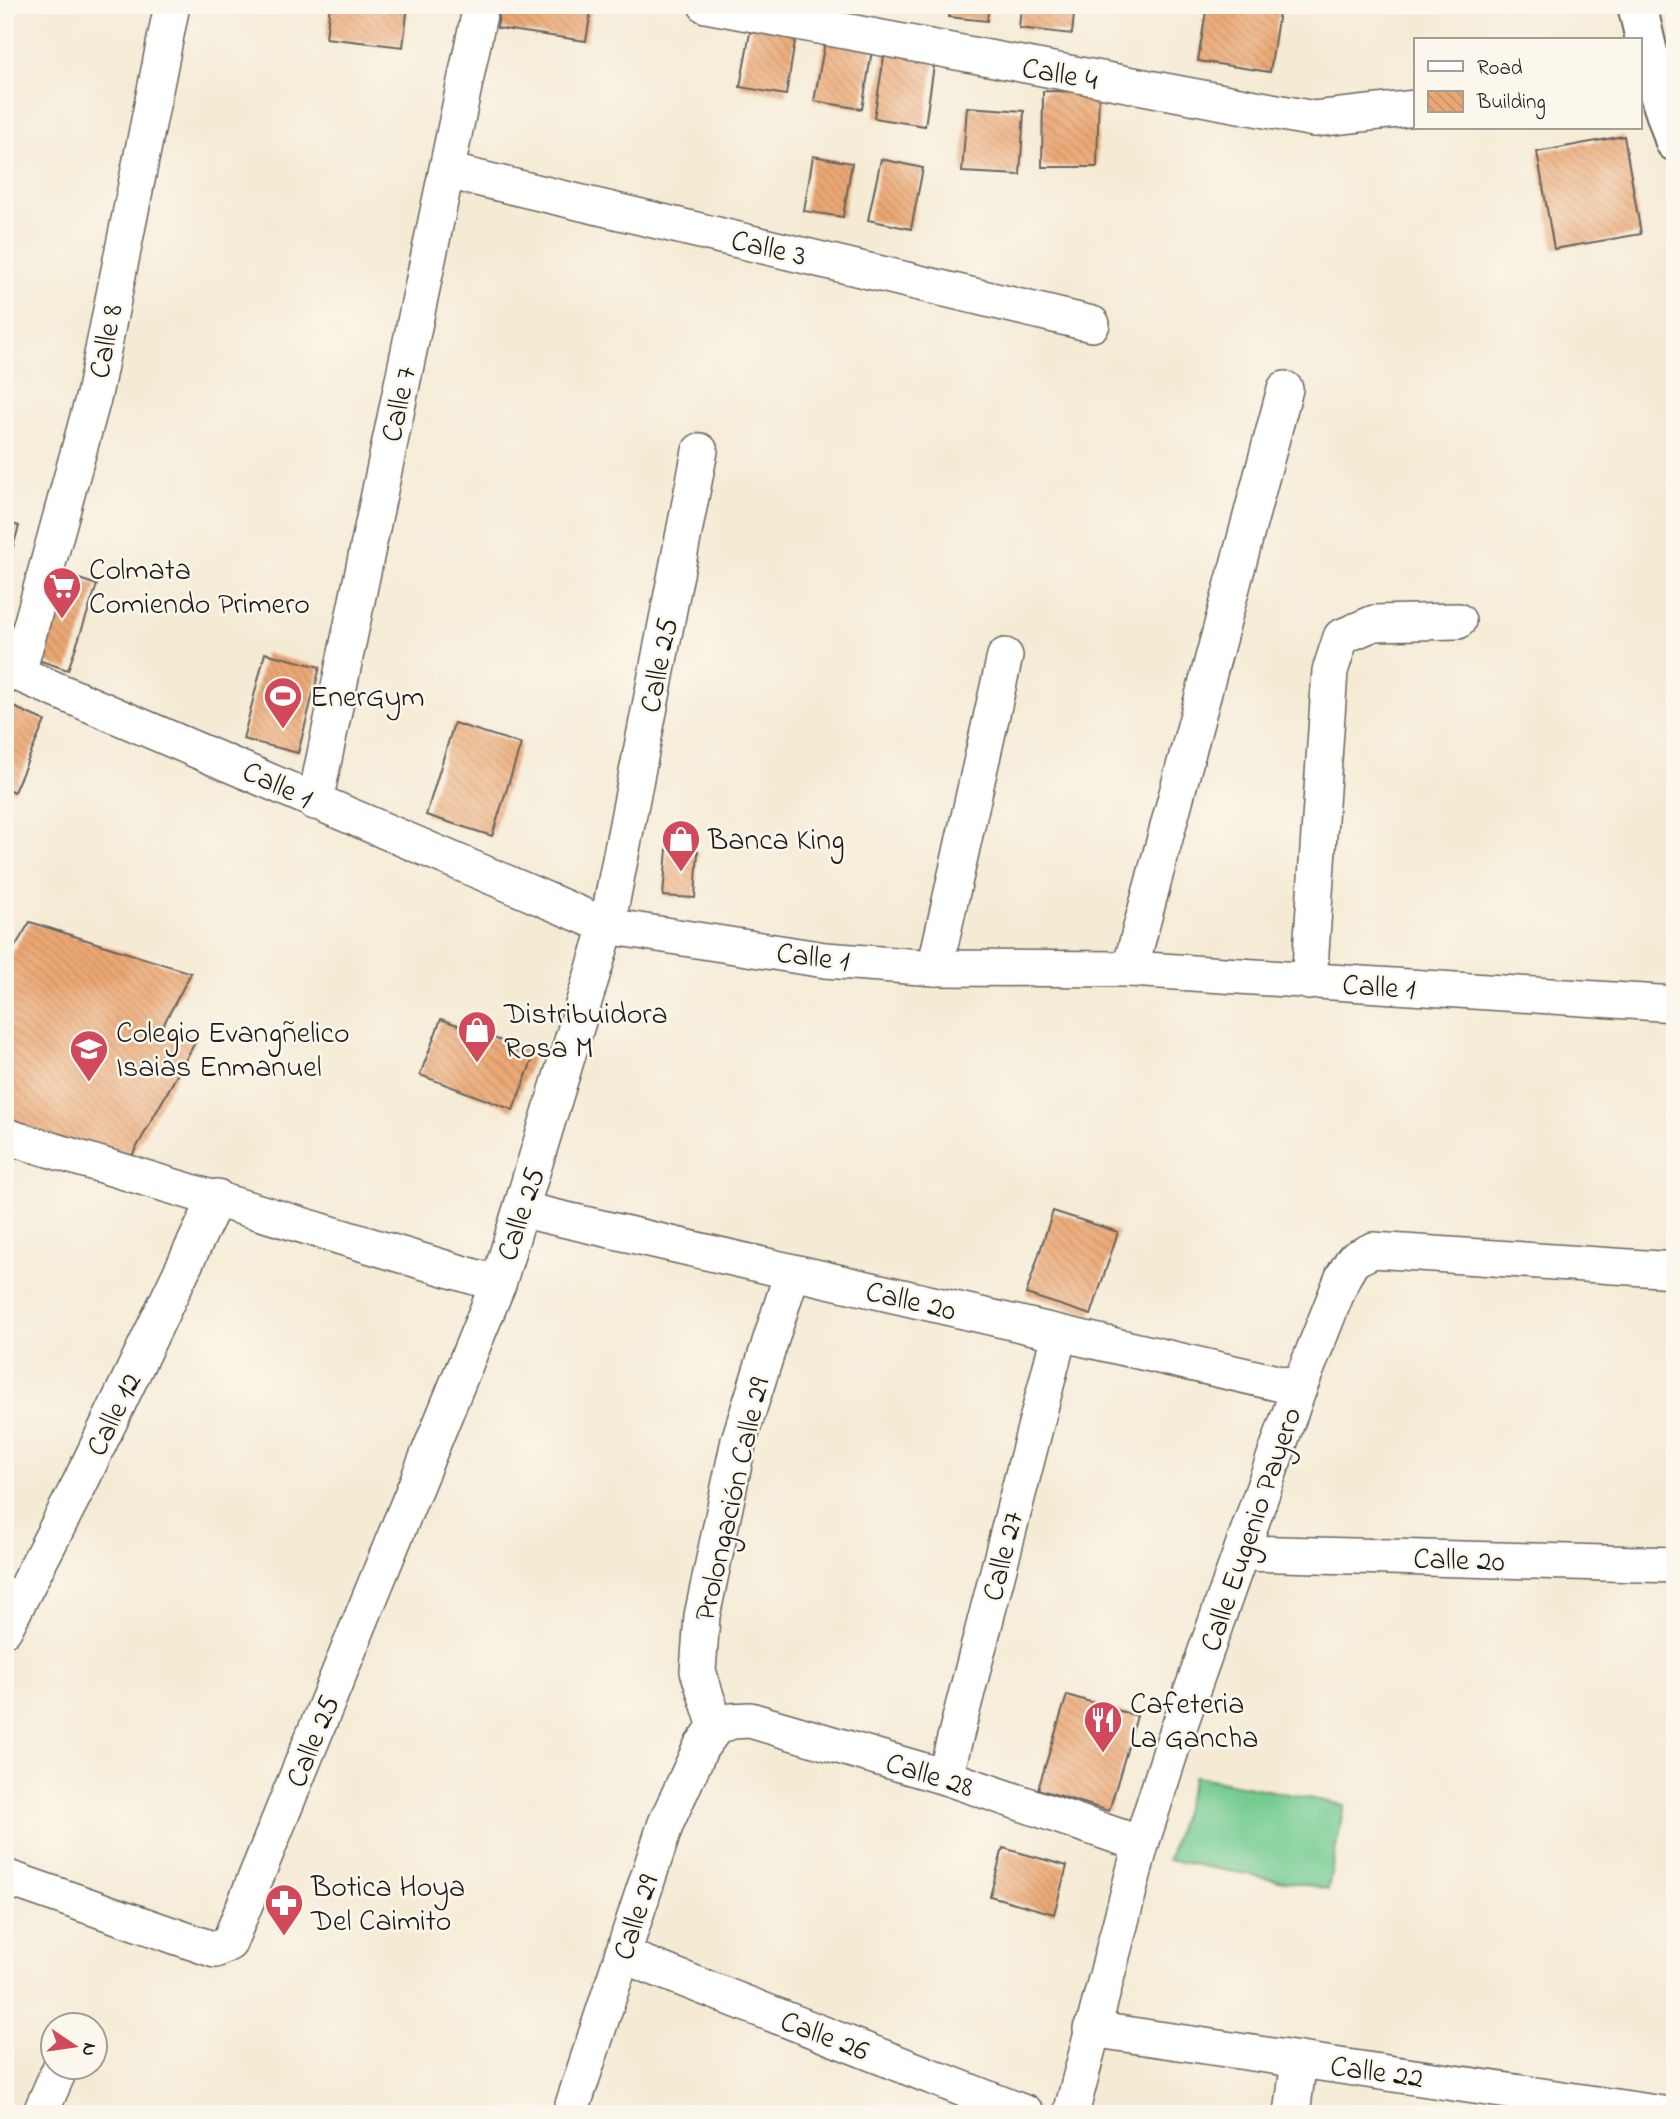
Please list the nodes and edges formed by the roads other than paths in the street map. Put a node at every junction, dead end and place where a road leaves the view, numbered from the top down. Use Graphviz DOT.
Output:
graph roads {
  1 [pos="173,5"];
  2 [pos="481,5"];
  3 [pos="706,5"];
  4 [pos="1637,5"];
  5 [pos="1641,38"];
  6 [pos="1642,44"];
  7 [pos="1647,83"];
  8 [pos="1414,108"];
  9 [pos="1675,142"];
  10 [pos="447,171"];
  11 [pos="1092,324"];
  12 [pos="1285,389"];
  13 [pos="700,451"];
  14 [pos="1458,621"];
  15 [pos="1005,656"];
  16 [pos="12,671"];
  17 [pos="315,802"];
  18 [pos="607,926"];
  19 [pos="935,968"];
  20 [pos="1130,970"];
  21 [pos="1309,982"];
  22 [pos="1675,1004"];
  23 [pos="5,1136"];
  24 [pos="217,1197"];
  25 [pos="523,1210"];
  26 [pos="1675,1270"];
  27 [pos="792,1273"];
  28 [pos="498,1284"];
  29 [pos="1059,1335"];
  30 [pos="1300,1388"];
  31 [pos="1243,1553"];
  32 [pos="1675,1564"];
  33 [pos="5,1628"];
  34 [pos="716,1727"];
  35 [pos="945,1777"];
  36 [pos="1141,1844"];
  37 [pos="5,1877"];
  38 [pos="622,1955"];
  39 [pos="1091,2029"];
  40 [pos="1299,2060"];
  41 [pos="55,2080"];
  42 [pos="1533,2104"];
  43 [pos="40,2114"];
  44 [pos="570,2114"];
  45 [pos="1027,2114"];
  46 [pos="1071,2114"];
  47 [pos="1292,2114"];
  48 [pos="1663,2114"];
  1 -- 16 [label="street, Calle 8"];
  2 -- 10 [label="street, Calle 7"];
  3 -- 8 [label="street, Calle 4"];
  4 -- 5 [label="main road"];
  6 -- 7 [label="main road"];
  7 -- 9 [label="main road"];
  10 -- 11 [label="street, Calle 3"];
  10 -- 17 [label="street, Calle 7"];
  12 -- 20 [label="street"];
  13 -- 18 [label="street, Calle 25"];
  14 -- 21 [label="street"];
  15 -- 19 [label="street"];
  16 -- 17 [label="street, Calle 1"];
  17 -- 18 [label="street, Calle 1"];
  18 -- 19 [label="street, Calle 1"];
  18 -- 25 [label="street, Calle 25"];
  19 -- 20 [label="street, Calle 1"];
  20 -- 21 [label="street, Calle 1"];
  21 -- 22 [label="street, Calle 1"];
  23 -- 24 [label="street"];
  24 -- 28 [label="street"];
  24 -- 33 [label="street, Calle 12"];
  25 -- 27 [label="street, Calle 20"];
  25 -- 28 [label="street, Calle 25"];
  26 -- 30 [label="street, Calle Eugenio Payero"];
  27 -- 29 [label="street, Calle 20"];
  27 -- 34 [label="street, Prolongación Calle 29"];
  28 -- 37 [label="street, Calle 25"];
  29 -- 30 [label="street, Calle 20"];
  29 -- 35 [label="street, Calle 27"];
  30 -- 31 [label="street, Calle Eugenio Payero"];
  31 -- 32 [label="street, Calle 20"];
  31 -- 36 [label="street, Calle Eugenio Payero"];
  34 -- 35 [label="street, Calle 28"];
  34 -- 38 [label="street, Calle 29"];
  35 -- 36 [label="street, Calle 28"];
  36 -- 39 [label="street, Calle Eugenio Payero"];
  38 -- 44 [label="street, Calle 29"];
  38 -- 45 [label="street, Calle 26"];
  39 -- 40 [label="street, Calle 22"];
  39 -- 46 [label="street, Calle Eugenio Payero"];
  40 -- 42 [label="street, Calle 22"];
  40 -- 47 [label="street"];
  41 -- 43 [label="street"];
  42 -- 48 [label="street, Calle 22"];
}
